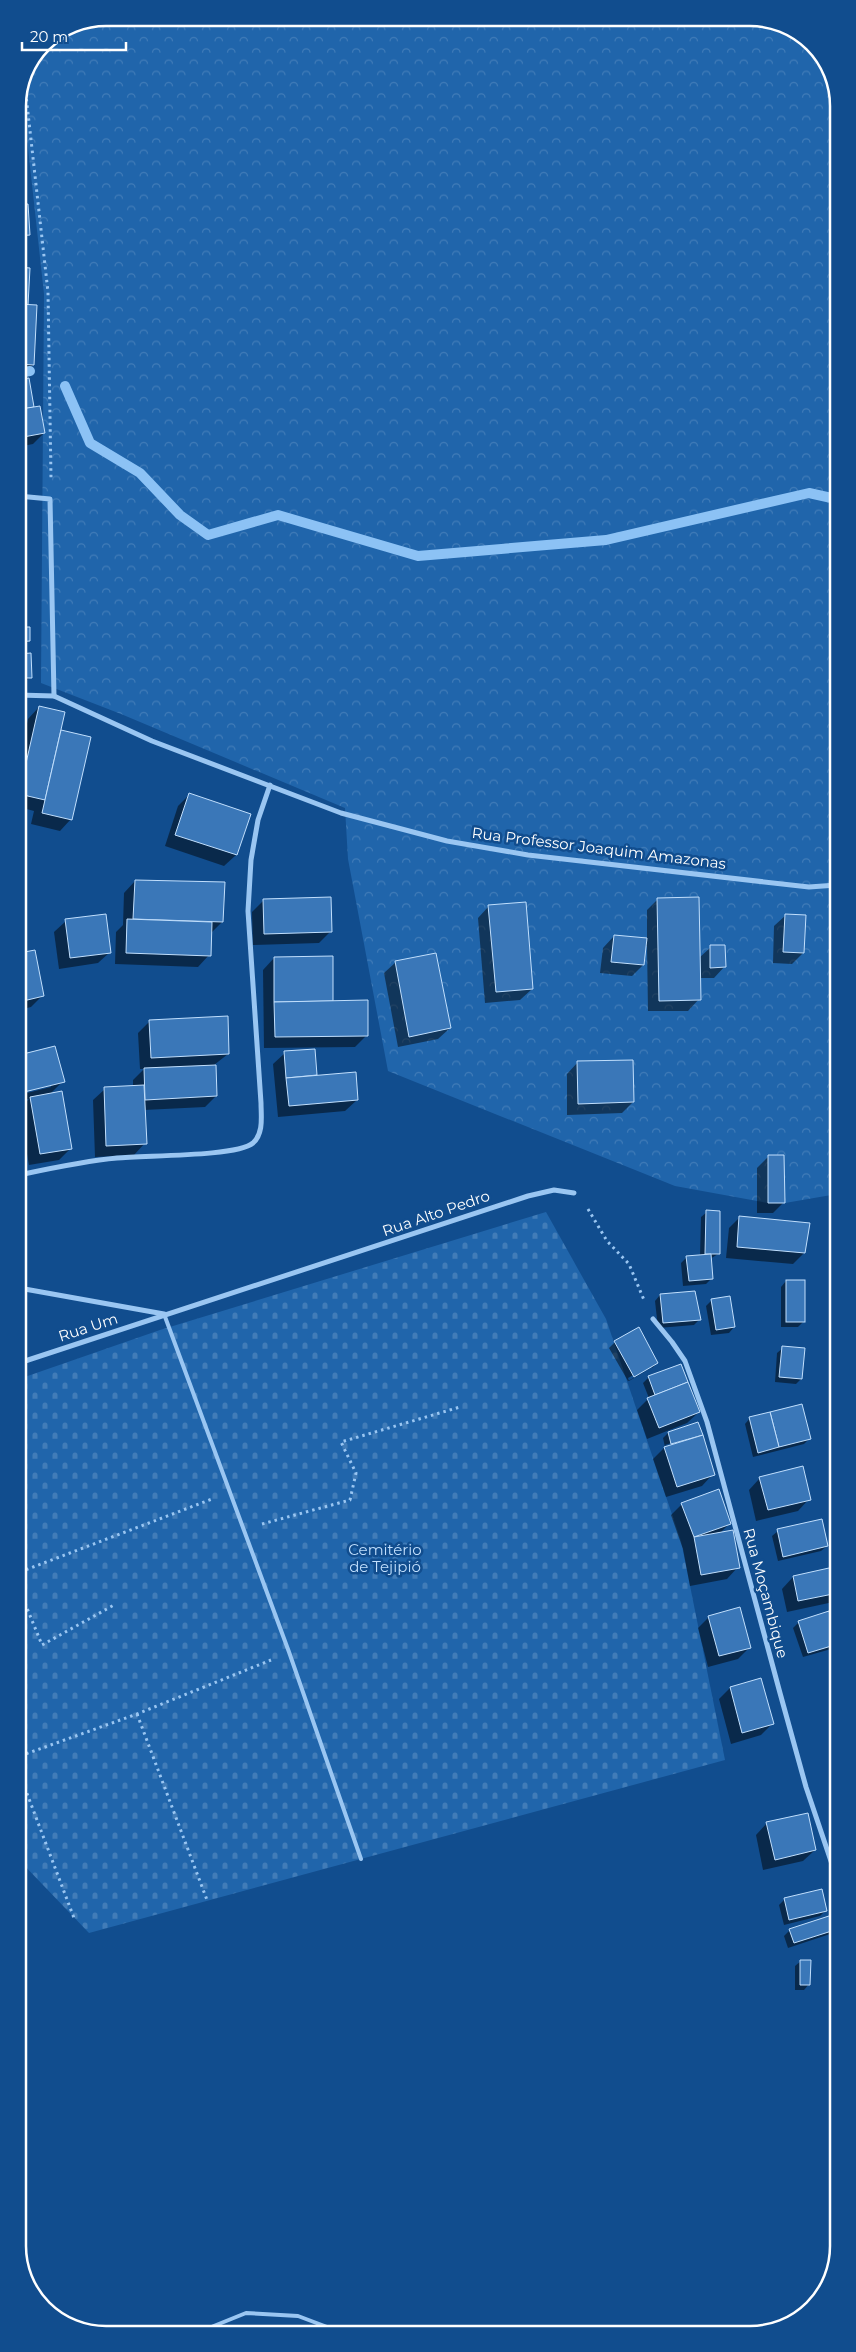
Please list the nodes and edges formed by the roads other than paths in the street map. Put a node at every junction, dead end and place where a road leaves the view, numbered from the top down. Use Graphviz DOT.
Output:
graph roads {
  1 [pos="26,497"];
  2 [pos="26,695"];
  3 [pos="54,696"];
  4 [pos="270,784"];
  5 [pos="830,885"];
  6 [pos="26,1173"];
  7 [pos="574,1193"];
  8 [pos="26,1289"];
  9 [pos="164,1314"];
  10 [pos="653,1319"];
  11 [pos="26,1361"];
  12 [pos="830,1858"];
  13 [pos="361,1859"];
  14 [pos="215,2326"];
  15 [pos="324,2326"];
  1 -- 3 [label="street"];
  2 -- 3 [label="street"];
  3 -- 4 [label="street, Rua Professor Joaquim Amazonas"];
  4 -- 5 [label="street, Rua Professor Joaquim Amazonas"];
  4 -- 6 [label="street"];
  7 -- 9 [label="street, Rua Alto Pedro"];
  8 -- 9 [label="street"];
  9 -- 11 [label="street, Rua Um"];
  9 -- 13 [label="lane"];
  10 -- 12 [label="street, Rua Moçambique"];
  14 -- 15 [label="lane"];
}
